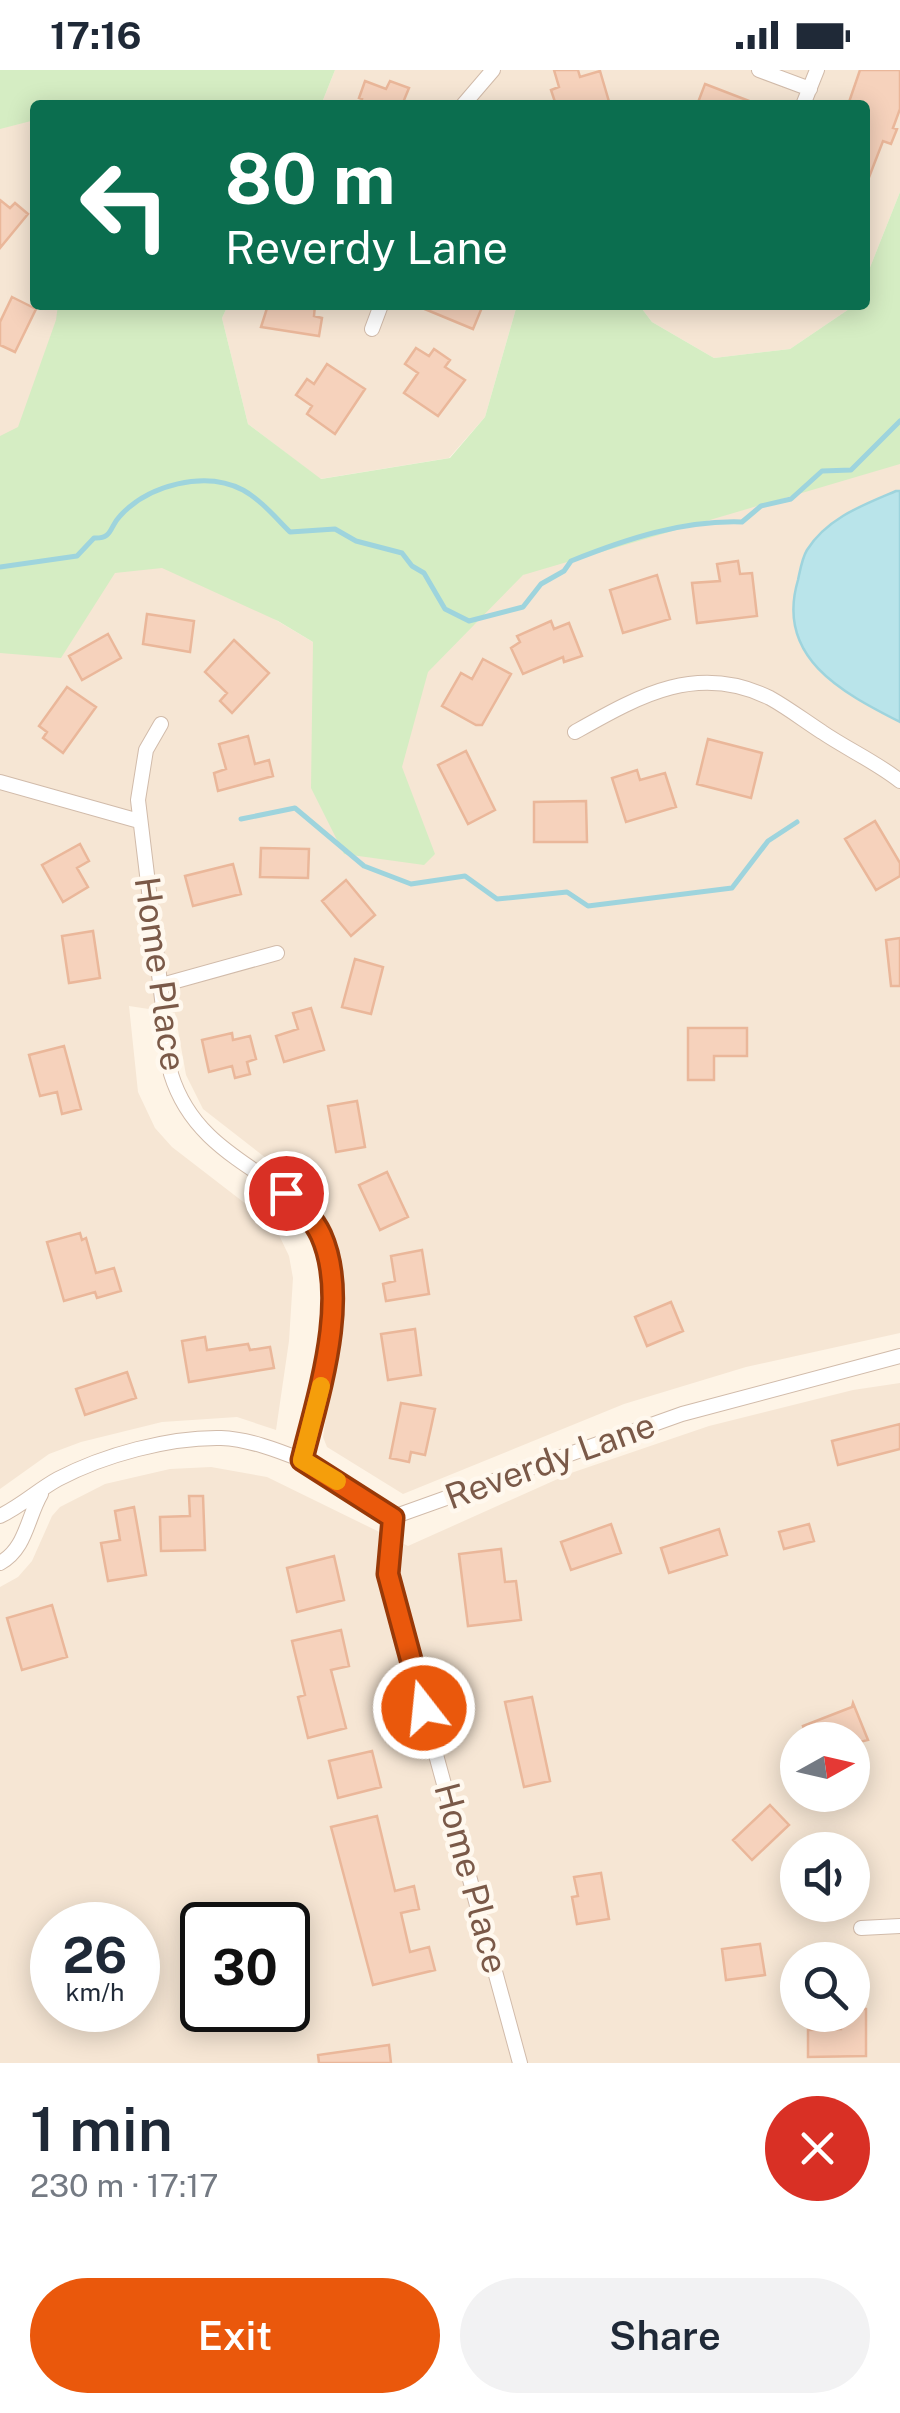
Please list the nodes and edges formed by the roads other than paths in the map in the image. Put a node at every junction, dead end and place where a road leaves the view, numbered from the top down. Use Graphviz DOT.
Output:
graph roads {
  1 [pos="493,70"];
  2 [pos="759,70"];
  3 [pos="817,70"];
  4 [pos="810,89"];
  5 [pos="466,100"];
  6 [pos="806,100"];
  7 [pos="380,310"];
  8 [pos="372,329"];
  9 [pos="161,724"];
  10 [pos="575,732"];
  11 [pos="900,781"];
  12 [pos="0,782"];
  13 [pos="139,822"];
  14 [pos="277,953"];
  15 [pos="158,986"];
  16 [pos="900,1356"];
  17 [pos="302,1460"];
  18 [pos="44,1489"];
  19 [pos="0,1516"];
  20 [pos="393,1518"];
  21 [pos="0,1563"];
  22 [pos="900,1926"];
  23 [pos="861,1928"];
  24 [pos="520,2063"];
  1 -- 5 [label="street"];
  2 -- 4 [label="street"];
  3 -- 4 [label="street"];
  4 -- 6 [label="street"];
  7 -- 8 [label="street"];
  9 -- 13 [label="street, Home Place"];
  10 -- 11 [label="street"];
  12 -- 13 [label="street"];
  13 -- 15 [label="street, Home Place"];
  14 -- 15 [label="street"];
  15 -- 17 [label="street, Home Place"];
  16 -- 20 [label="street, Reverdy Lane"];
  17 -- 18 [label="street"];
  17 -- 20 [label="street"];
  18 -- 19 [label="street"];
  18 -- 21 [label="street"];
  20 -- 24 [label="street, Home Place"];
  22 -- 23 [label="street"];
}
